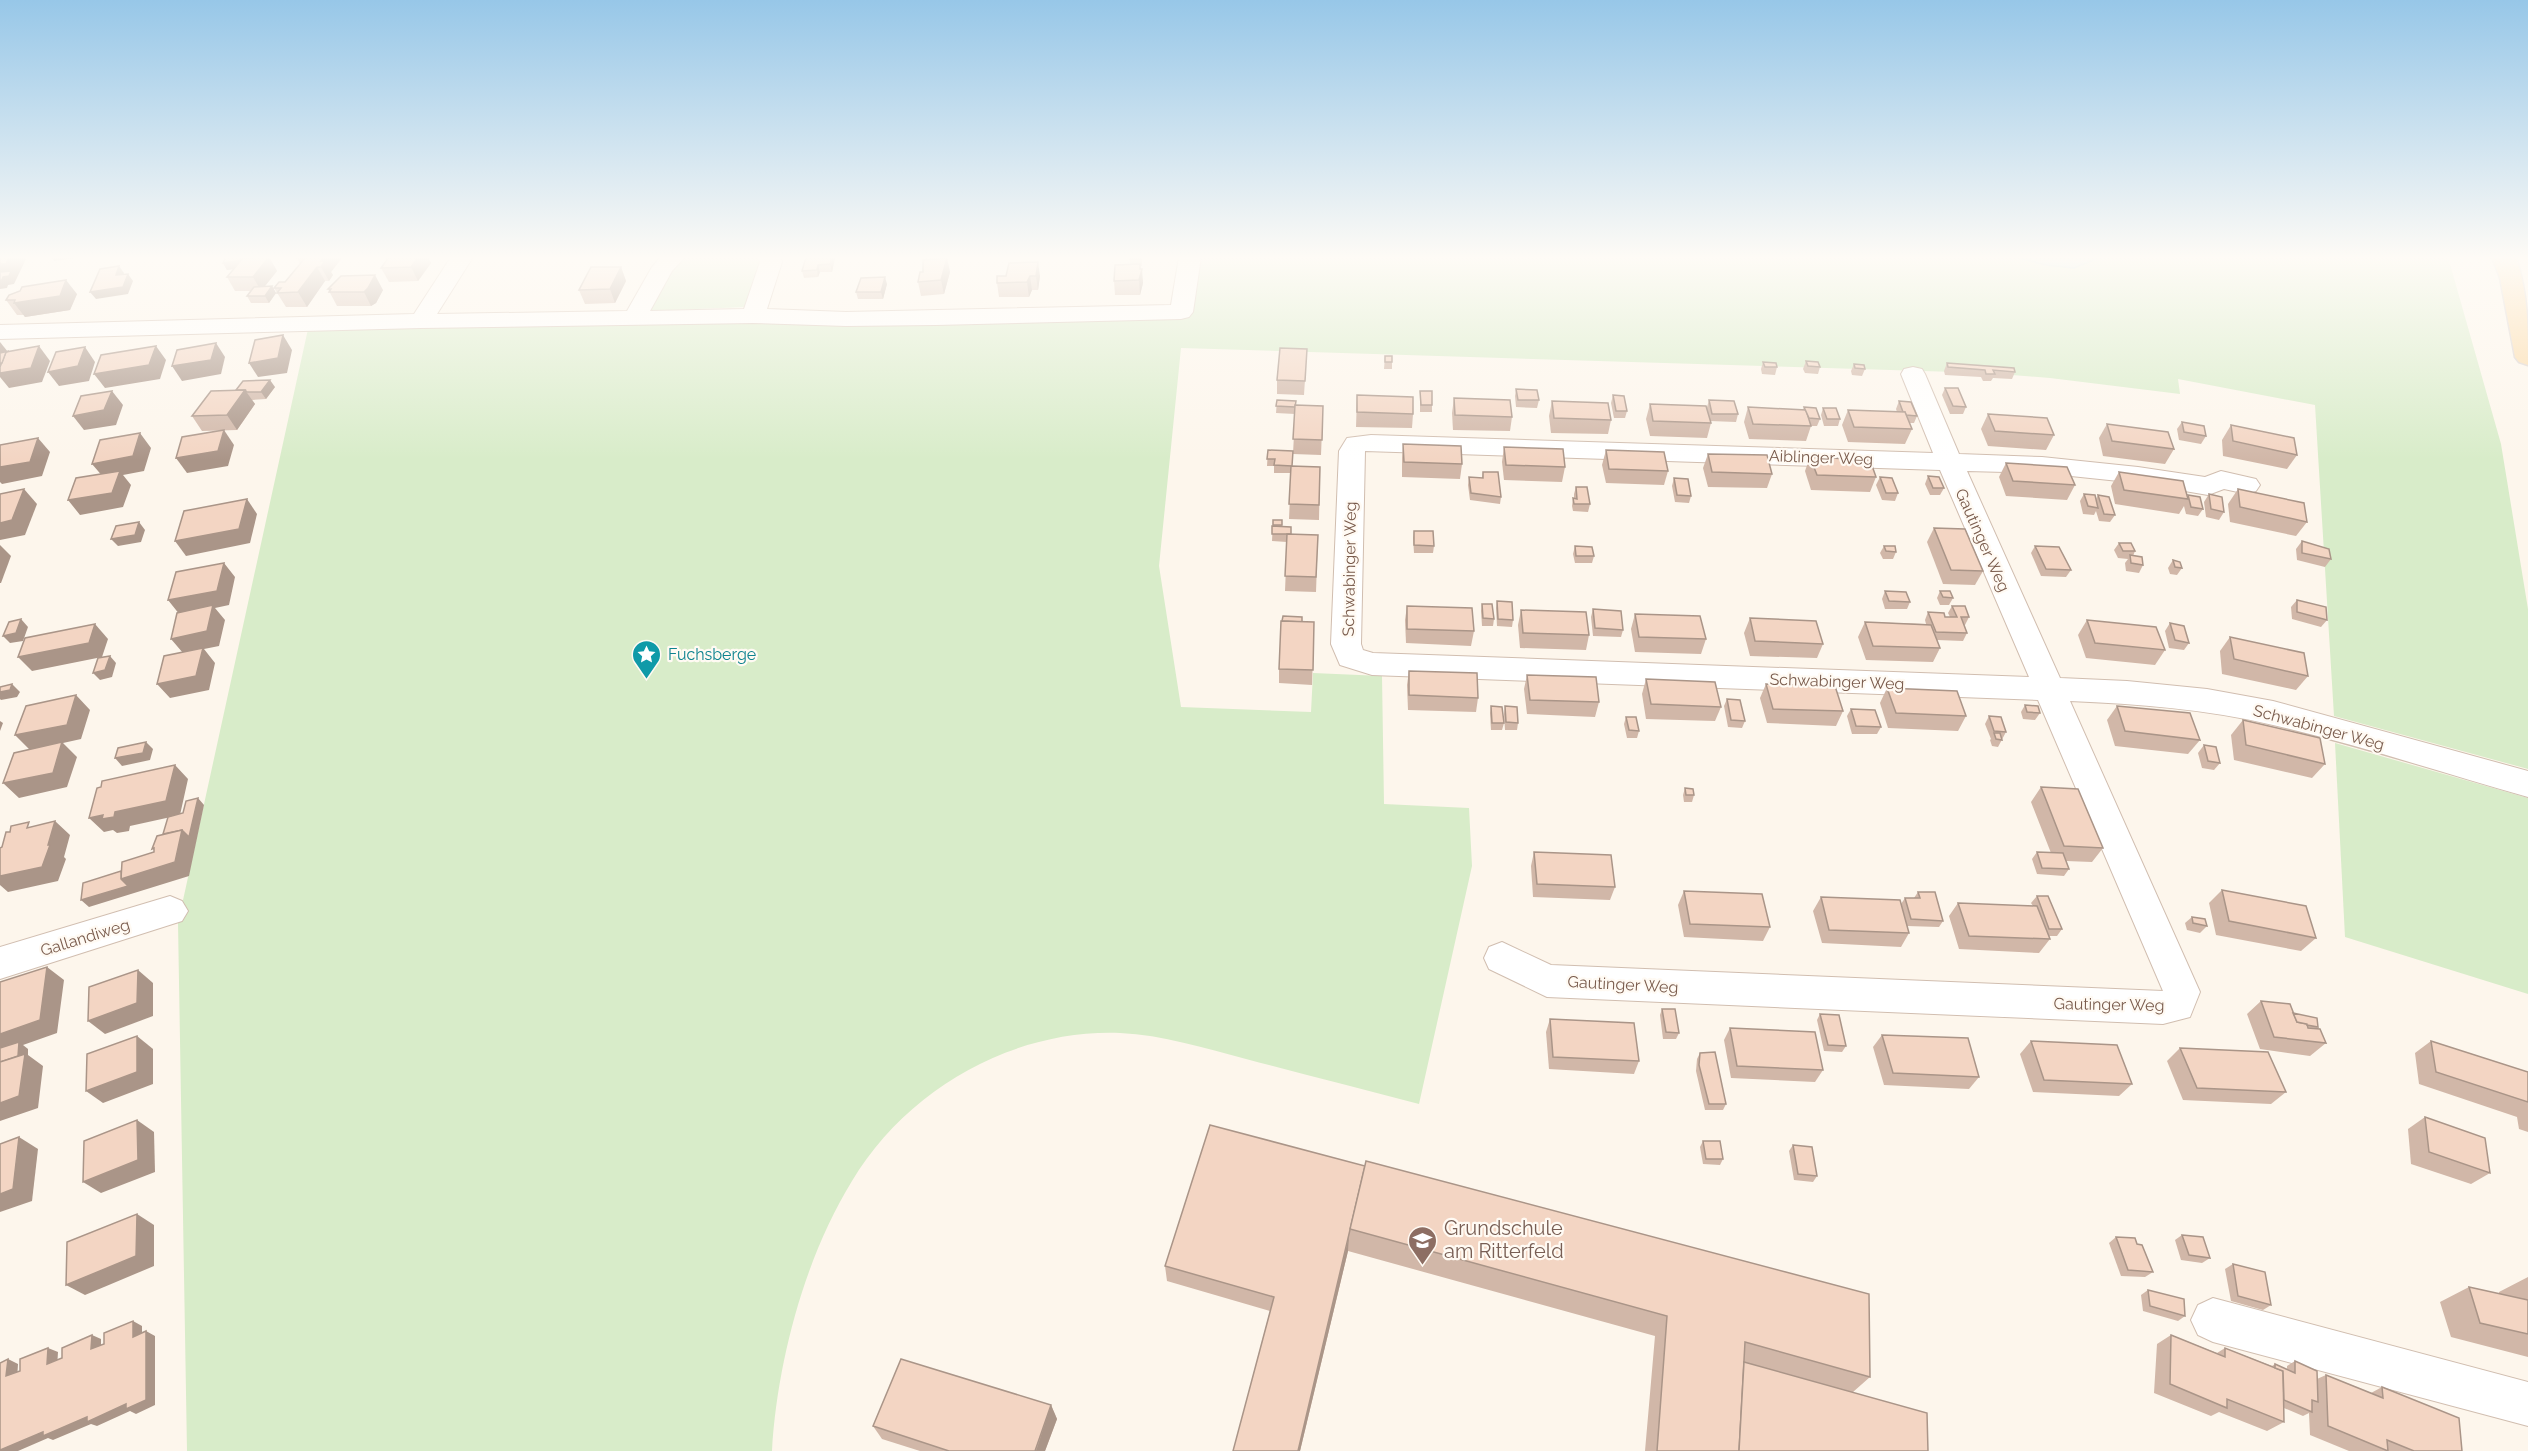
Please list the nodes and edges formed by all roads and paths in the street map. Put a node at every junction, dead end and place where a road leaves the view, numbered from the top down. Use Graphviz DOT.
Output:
graph roads {
  1 [pos="279,325"];
  2 [pos="2521,325"];
  3 [pos="0,332"];
  4 [pos="2528,357"];
  5 [pos="1913,374"];
  6 [pos="1356,444"];
  7 [pos="1949,461"];
  8 [pos="2247,485"];
  9 [pos="2048,688"];
  10 [pos="2528,784"];
  11 [pos="170,910"];
  12 [pos="1502,958"];
  13 [pos="0,963"];
  14 [pos="2213,1320"];
  15 [pos="2528,1404"];
  1 -- 3 [label="street"];
  2 -- 4 [label="main road"];
  5 -- 7 [label="street, Gautinger Weg"];
  6 -- 7 [label="street, Aiblinger Weg"];
  6 -- 9 [label="street, Schwabinger Weg"];
  7 -- 8 [label="street, Aiblinger Weg"];
  7 -- 9 [label="street, Gautinger Weg"];
  9 -- 10 [label="street, Schwabinger Weg"];
  9 -- 12 [label="street, Gautinger Weg"];
  11 -- 13 [label="street, Gallandiweg"];
  14 -- 15 [label="street"];
}
